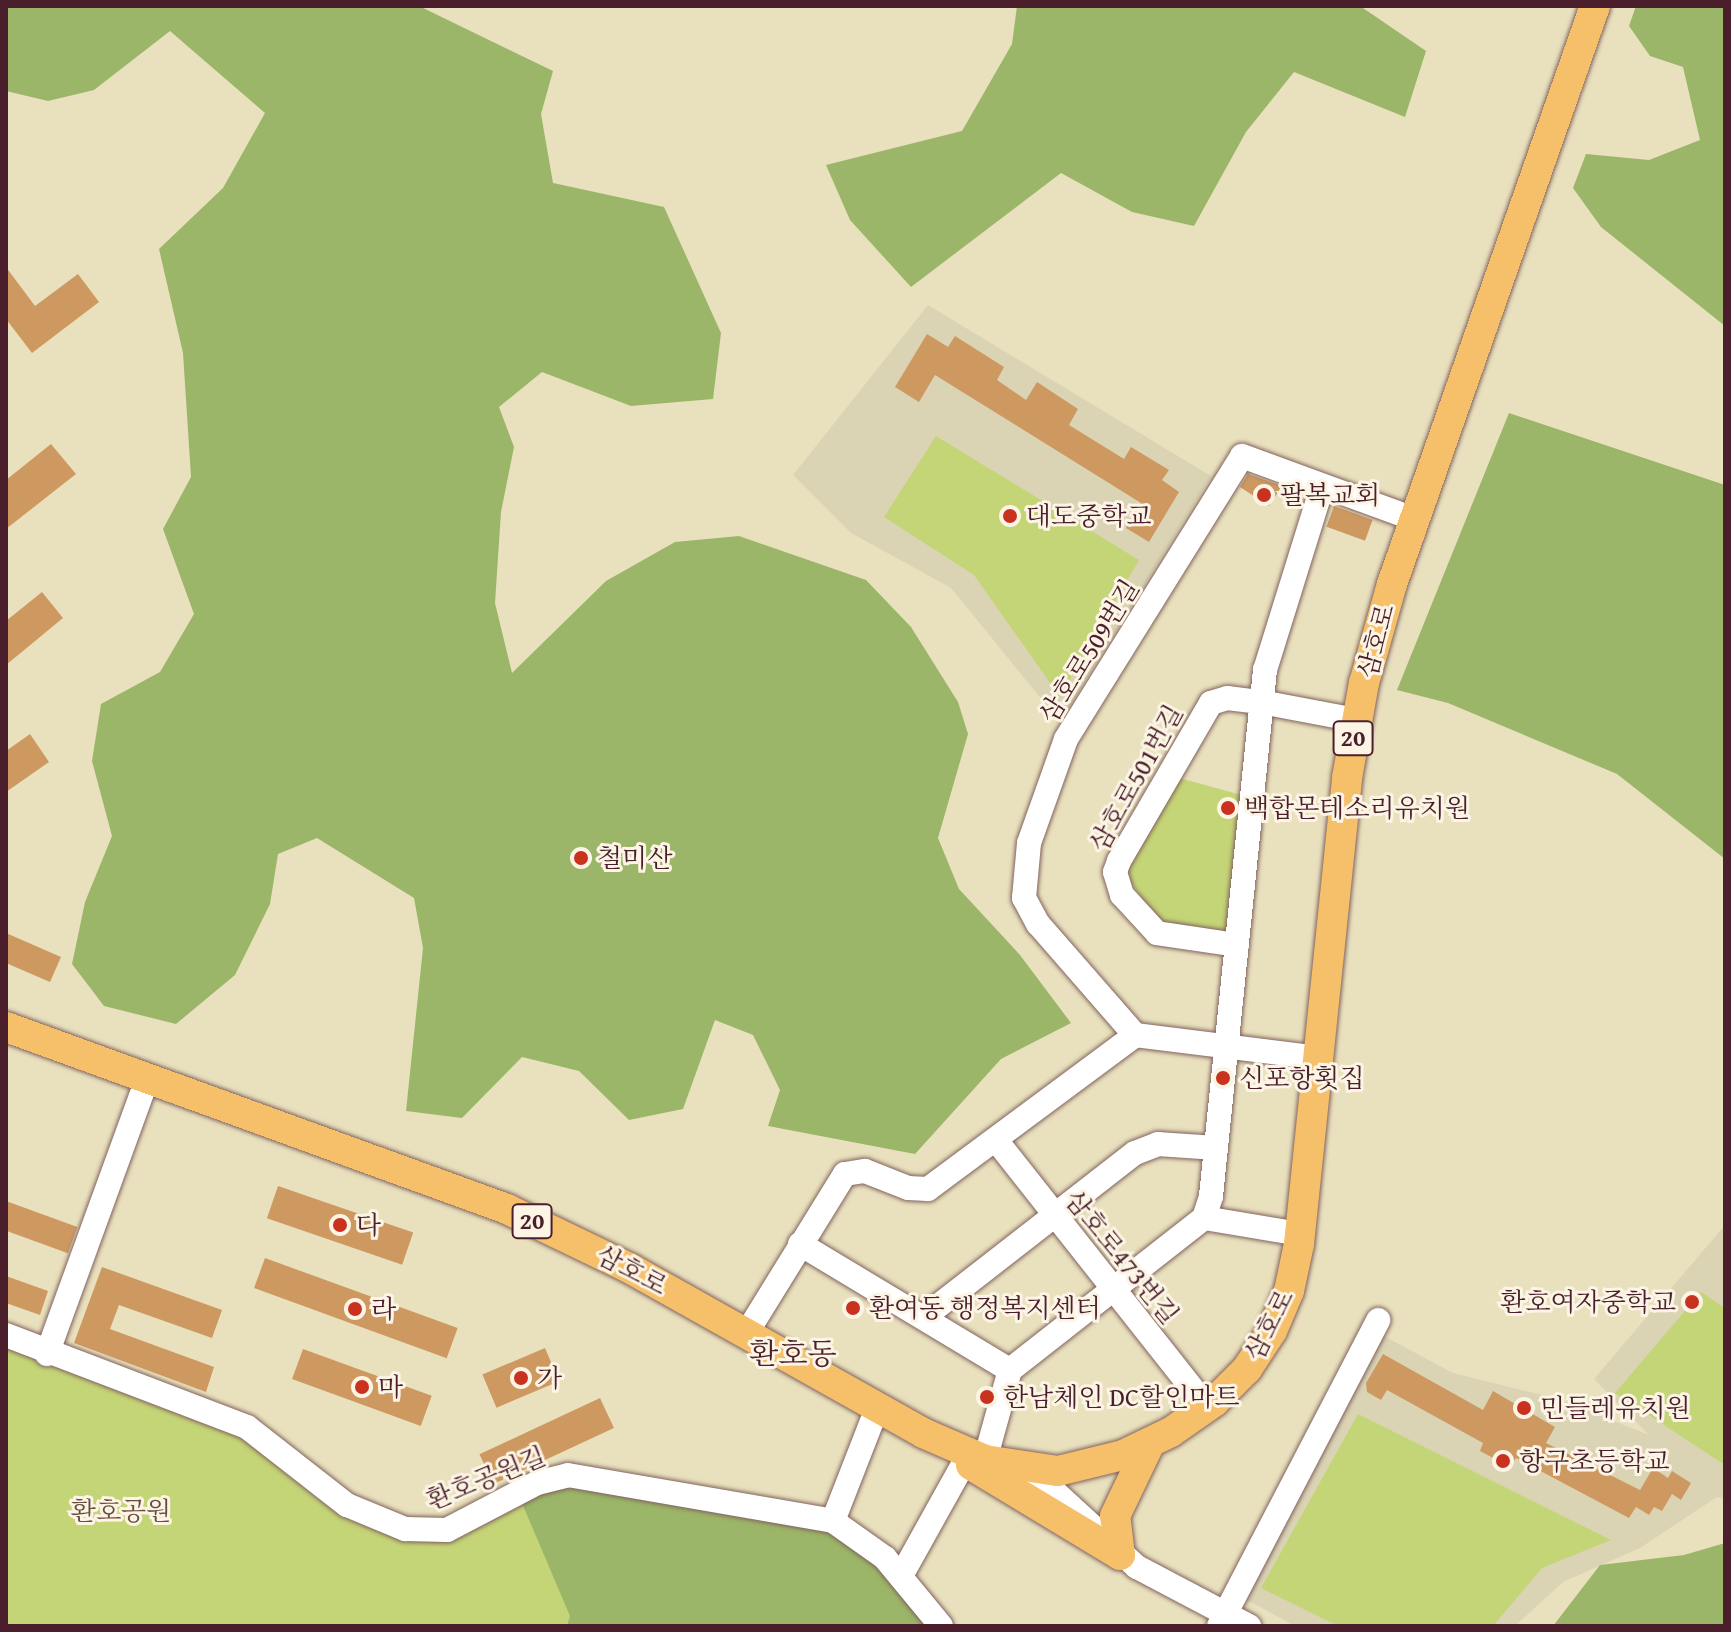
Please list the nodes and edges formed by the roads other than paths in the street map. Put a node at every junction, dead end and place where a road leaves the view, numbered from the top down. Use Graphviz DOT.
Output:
graph roads {
  1 [pos="1595,6"];
  2 [pos="1322,487"];
  3 [pos="1414,519"];
  4 [pos="1261,702"];
  5 [pos="1356,720"];
  6 [pos="1237,945"];
  7 [pos="6,1027"];
  8 [pos="1135,1035"];
  9 [pos="1228,1048"];
  10 [pos="1319,1058"];
  11 [pos="148,1077"];
  12 [pos="996,1140"];
  13 [pos="1216,1148"];
  14 [pos="1053,1218"];
  15 [pos="1204,1218"];
  16 [pos="1300,1234"];
  17 [pos="800,1244"];
  18 [pos="1112,1292"];
  19 [pos="924,1317"];
  20 [pos="1378,1320"];
  21 [pos="746,1334"];
  22 [pos="6,1335"];
  23 [pos="47,1354"];
  24 [pos="1010,1370"];
  25 [pos="1207,1407"];
  26 [pos="877,1408"];
  27 [pos="1149,1445"];
  28 [pos="975,1460"];
  29 [pos="1031,1470"];
  30 [pos="833,1521"];
  31 [pos="1120,1555"];
  32 [pos="901,1576"];
  33 [pos="1223,1620"];
  34 [pos="941,1626"];
  35 [pos="1249,1626"];
  1 -- 3 [label="main road, 삼호로 / 20"];
  2 -- 3 [label="street, 삼호로509번길"];
  2 -- 4 [label="street"];
  2 -- 8 [label="street, 삼호로509번길"];
  3 -- 5 [label="main road, 삼호로 / 20"];
  4 -- 5 [label="street, 삼호로501번길"];
  4 -- 6 [label="street"];
  4 -- 6 [label="street, 삼호로501번길"];
  5 -- 10 [label="main road, 삼호로 / 20"];
  6 -- 9 [label="street"];
  7 -- 11 [label="main road, 삼호로 / 20"];
  8 -- 9 [label="street"];
  8 -- 12 [label="street"];
  9 -- 10 [label="street"];
  9 -- 13 [label="street"];
  10 -- 16 [label="main road, 삼호로 / 20"];
  11 -- 21 [label="main road, 삼호로 / 20"];
  11 -- 23 [label="street"];
  12 -- 14 [label="street, 삼호로473번길"];
  12 -- 17 [label="street"];
  13 -- 14 [label="street"];
  13 -- 15 [label="street"];
  14 -- 18 [label="street, 삼호로473번길"];
  14 -- 19 [label="street"];
  15 -- 16 [label="street"];
  15 -- 18 [label="street"];
  16 -- 25 [label="main road, 삼호로 / 20"];
  17 -- 19 [label="street"];
  17 -- 21 [label="street"];
  18 -- 24 [label="street"];
  18 -- 25 [label="street, 삼호로473번길"];
  19 -- 24 [label="street"];
  20 -- 33 [label="street"];
  21 -- 26 [label="main road, 삼호로 / 20"];
  22 -- 23 [label="street, 환호공원길"];
  23 -- 30 [label="street, 환호공원길"];
  24 -- 28 [label="street"];
  25 -- 27 [label="main road, 삼호로 / 20"];
  26 -- 28 [label="main road, 삼호로"];
  26 -- 30 [label="street"];
  27 -- 29 [label="main road, 삼호로 / 20"];
  27 -- 31 [label="main road"];
  28 -- 29 [label="main road, 삼호로 / 20"];
  28 -- 31 [label="main road, 삼호로"];
  28 -- 32 [label="street"];
  29 -- 31 [label="street"];
  30 -- 32 [label="street, 환호공원길"];
  31 -- 33 [label="street"];
  32 -- 34 [label="street, 환호공원길"];
  33 -- 35 [label="street"];
}
